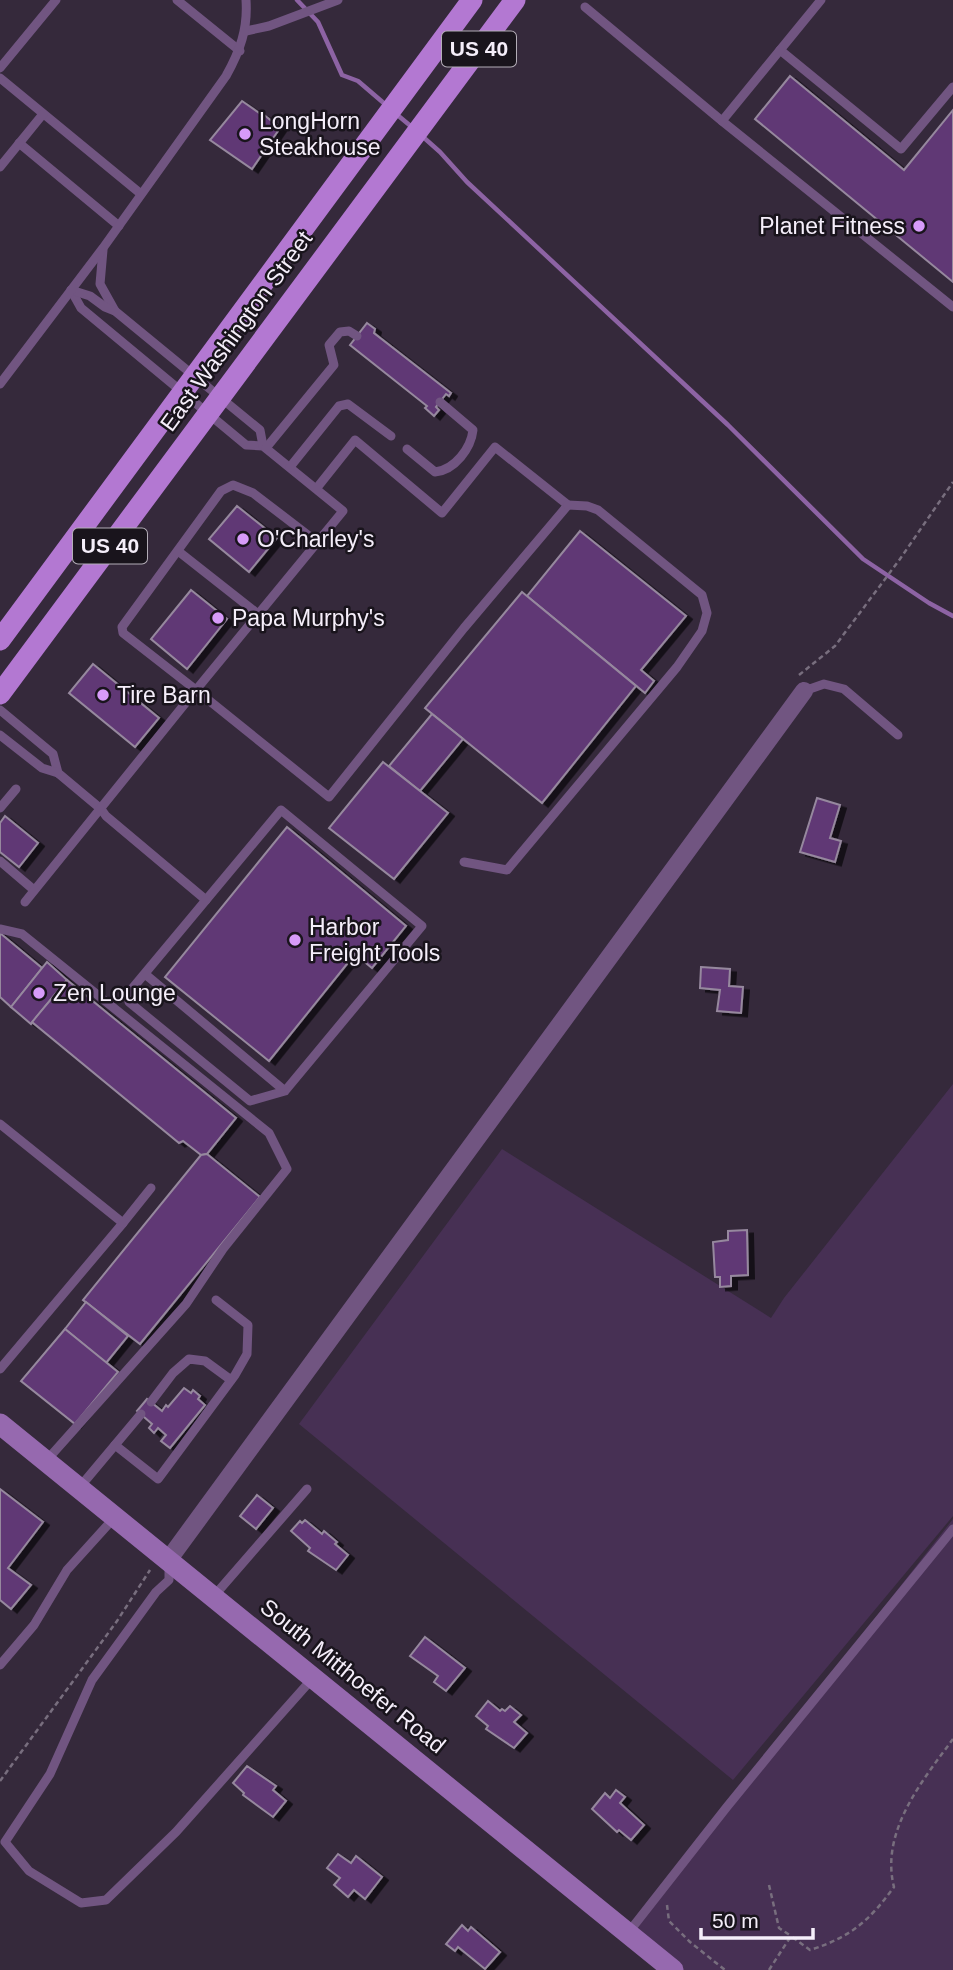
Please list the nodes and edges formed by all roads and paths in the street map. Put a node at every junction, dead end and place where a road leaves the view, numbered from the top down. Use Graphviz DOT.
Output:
graph roads {
  1 [pos="56,0"];
  2 [pos="177,0"];
  3 [pos="246,0"];
  4 [pos="338,0"];
  5 [pos="472,0"];
  6 [pos="515,0"];
  7 [pos="821,0"];
  8 [pos="585,7"];
  9 [pos="246,31"];
  10 [pos="780,50"];
  11 [pos="240,51"];
  12 [pos="0,68"];
  13 [pos="0,78"];
  14 [pos="953,87"];
  15 [pos="43,114"];
  16 [pos="722,121"];
  17 [pos="19,143"];
  18 [pos="0,167"];
  19 [pos="141,194"];
  20 [pos="119,226"];
  21 [pos="103,248"];
  22 [pos="71,290"];
  23 [pos="953,307"];
  24 [pos="115,311"];
  25 [pos="357,336"];
  26 [pos="0,384"];
  27 [pos="189,384"];
  28 [pos="440,402"];
  29 [pos="214,406"];
  30 [pos="391,436"];
  31 [pos="265,447"];
  32 [pos="407,449"];
  33 [pos="290,467"];
  34 [pos="953,482"];
  35 [pos="316,489"];
  36 [pos="568,505"];
  37 [pos="317,542"];
  38 [pos="178,551"];
  39 [pos="874,594"];
  40 [pos="258,614"];
  41 [pos="0,640"];
  42 [pos="196,690"];
  43 [pos="804,691"];
  44 [pos="0,694"];
  45 [pos="0,710"];
  46 [pos="0,735"];
  47 [pos="898,735"];
  48 [pos="58,772"];
  49 [pos="16,789"];
  50 [pos="0,808"];
  51 [pos="100,809"];
  52 [pos="0,861"];
  53 [pos="464,862"];
  54 [pos="34,890"];
  55 [pos="206,900"];
  56 [pos="25,902"];
  57 [pos="0,929"];
  58 [pos="145,974"];
  59 [pos="285,1091"];
  60 [pos="0,1124"];
  61 [pos="151,1188"];
  62 [pos="122,1223"];
  63 [pos="216,1300"];
  64 [pos="0,1369"];
  65 [pos="231,1380"];
  66 [pos="151,1402"];
  67 [pos="141,1414"];
  68 [pos="0,1424"];
  69 [pos="115,1445"];
  70 [pos="46,1461"];
  71 [pos="79,1488"];
  72 [pos="307,1489"];
  73 [pos="115,1517"];
  74 [pos="953,1529"];
  75 [pos="169,1559"];
  76 [pos="214,1597"];
  77 [pos="0,1665"];
  78 [pos="313,1677"];
  79 [pos="953,1739"];
  80 [pos="768,1885"];
  81 [pos="665,1886"];
  82 [pos="628,1933"];
  83 [pos="791,1936"];
  84 [pos="673,1970"];
  85 [pos="725,1970"];
  86 [pos="769,1970"];
  1 -- 12 [label="lane"];
  2 -- 11 [label="lane"];
  3 -- 9 [label="lane"];
  4 -- 9 [label="lane"];
  5 -- 27 [label="main road, East Washington Street / US 40"];
  6 -- 29 [label="main road, East Washington Street / US 40"];
  7 -- 10 [label="lane"];
  8 -- 16 [label="lane"];
  9 -- 11 [label="lane"];
  10 -- 14 [label="lane"];
  10 -- 16 [label="lane"];
  11 -- 19 [label="lane"];
  13 -- 15 [label="lane"];
  15 -- 17 [label="lane"];
  15 -- 19 [label="lane"];
  16 -- 23 [label="lane"];
  17 -- 18 [label="lane"];
  17 -- 20 [label="lane"];
  19 -- 20 [label="lane"];
  20 -- 21 [label="lane"];
  21 -- 22 [label="lane"];
  21 -- 24 [label="lane"];
  22 -- 24 [label="lane"];
  22 -- 26 [label="lane"];
  22 -- 27 [label="lane"];
  24 -- 27 [label="lane"];
  25 -- 31 [label="lane"];
  27 -- 29 [label="lane"];
  27 -- 29 [label="lane"];
  27 -- 41 [label="main road, East Washington Street / US 40"];
  28 -- 32 [label="lane"];
  29 -- 31 [label="lane"];
  29 -- 31 [label="lane"];
  29 -- 44 [label="main road, East Washington Street / US 40"];
  30 -- 33 [label="lane"];
  31 -- 33 [label="lane"];
  33 -- 35 [label="lane"];
  34 -- 39 [label="path"];
  35 -- 36 [label="lane"];
  35 -- 37 [label="lane"];
  36 -- 42 [label="lane"];
  36 -- 53 [label="lane"];
  37 -- 38 [label="lane"];
  37 -- 40 [label="lane"];
  38 -- 40 [label="lane"];
  38 -- 42 [label="lane"];
  40 -- 42 [label="lane"];
  42 -- 51 [label="lane"];
  43 -- 47 [label="lane"];
  43 -- 75 [label="street"];
  45 -- 48 [label="lane"];
  46 -- 48 [label="lane"];
  48 -- 51 [label="lane"];
  49 -- 50 [label="lane"];
  51 -- 54 [label="lane"];
  51 -- 55 [label="lane"];
  52 -- 54 [label="lane"];
  54 -- 56 [label="lane"];
  55 -- 58 [label="lane"];
  55 -- 59 [label="lane"];
  57 -- 70 [label="lane"];
  58 -- 59 [label="lane"];
  58 -- 59 [label="lane"];
  60 -- 62 [label="lane"];
  61 -- 62 [label="lane"];
  62 -- 64 [label="lane"];
  63 -- 65 [label="lane"];
  65 -- 66 [label="lane"];
  65 -- 69 [label="lane"];
  67 -- 69 [label="lane"];
  68 -- 70 [label="main road, South Mitthoefer Road"];
  69 -- 71 [label="lane"];
  70 -- 71 [label="main road, South Mitthoefer Road"];
  71 -- 73 [label="main road, South Mitthoefer Road"];
  72 -- 76 [label="lane"];
  73 -- 75 [label="main road, South Mitthoefer Road"];
  73 -- 77 [label="lane"];
  74 -- 81 [label="lane"];
  75 -- 76 [label="main road, South Mitthoefer Road"];
  75 -- 78 [label="lane"];
  76 -- 78 [label="main road, South Mitthoefer Road"];
  78 -- 82 [label="main road, South Mitthoefer Road"];
  79 -- 83 [label="path"];
  80 -- 83 [label="path"];
  81 -- 82 [label="lane"];
  81 -- 85 [label="path"];
  82 -- 84 [label="main road, South Mitthoefer Road"];
  83 -- 86 [label="path"];
}
